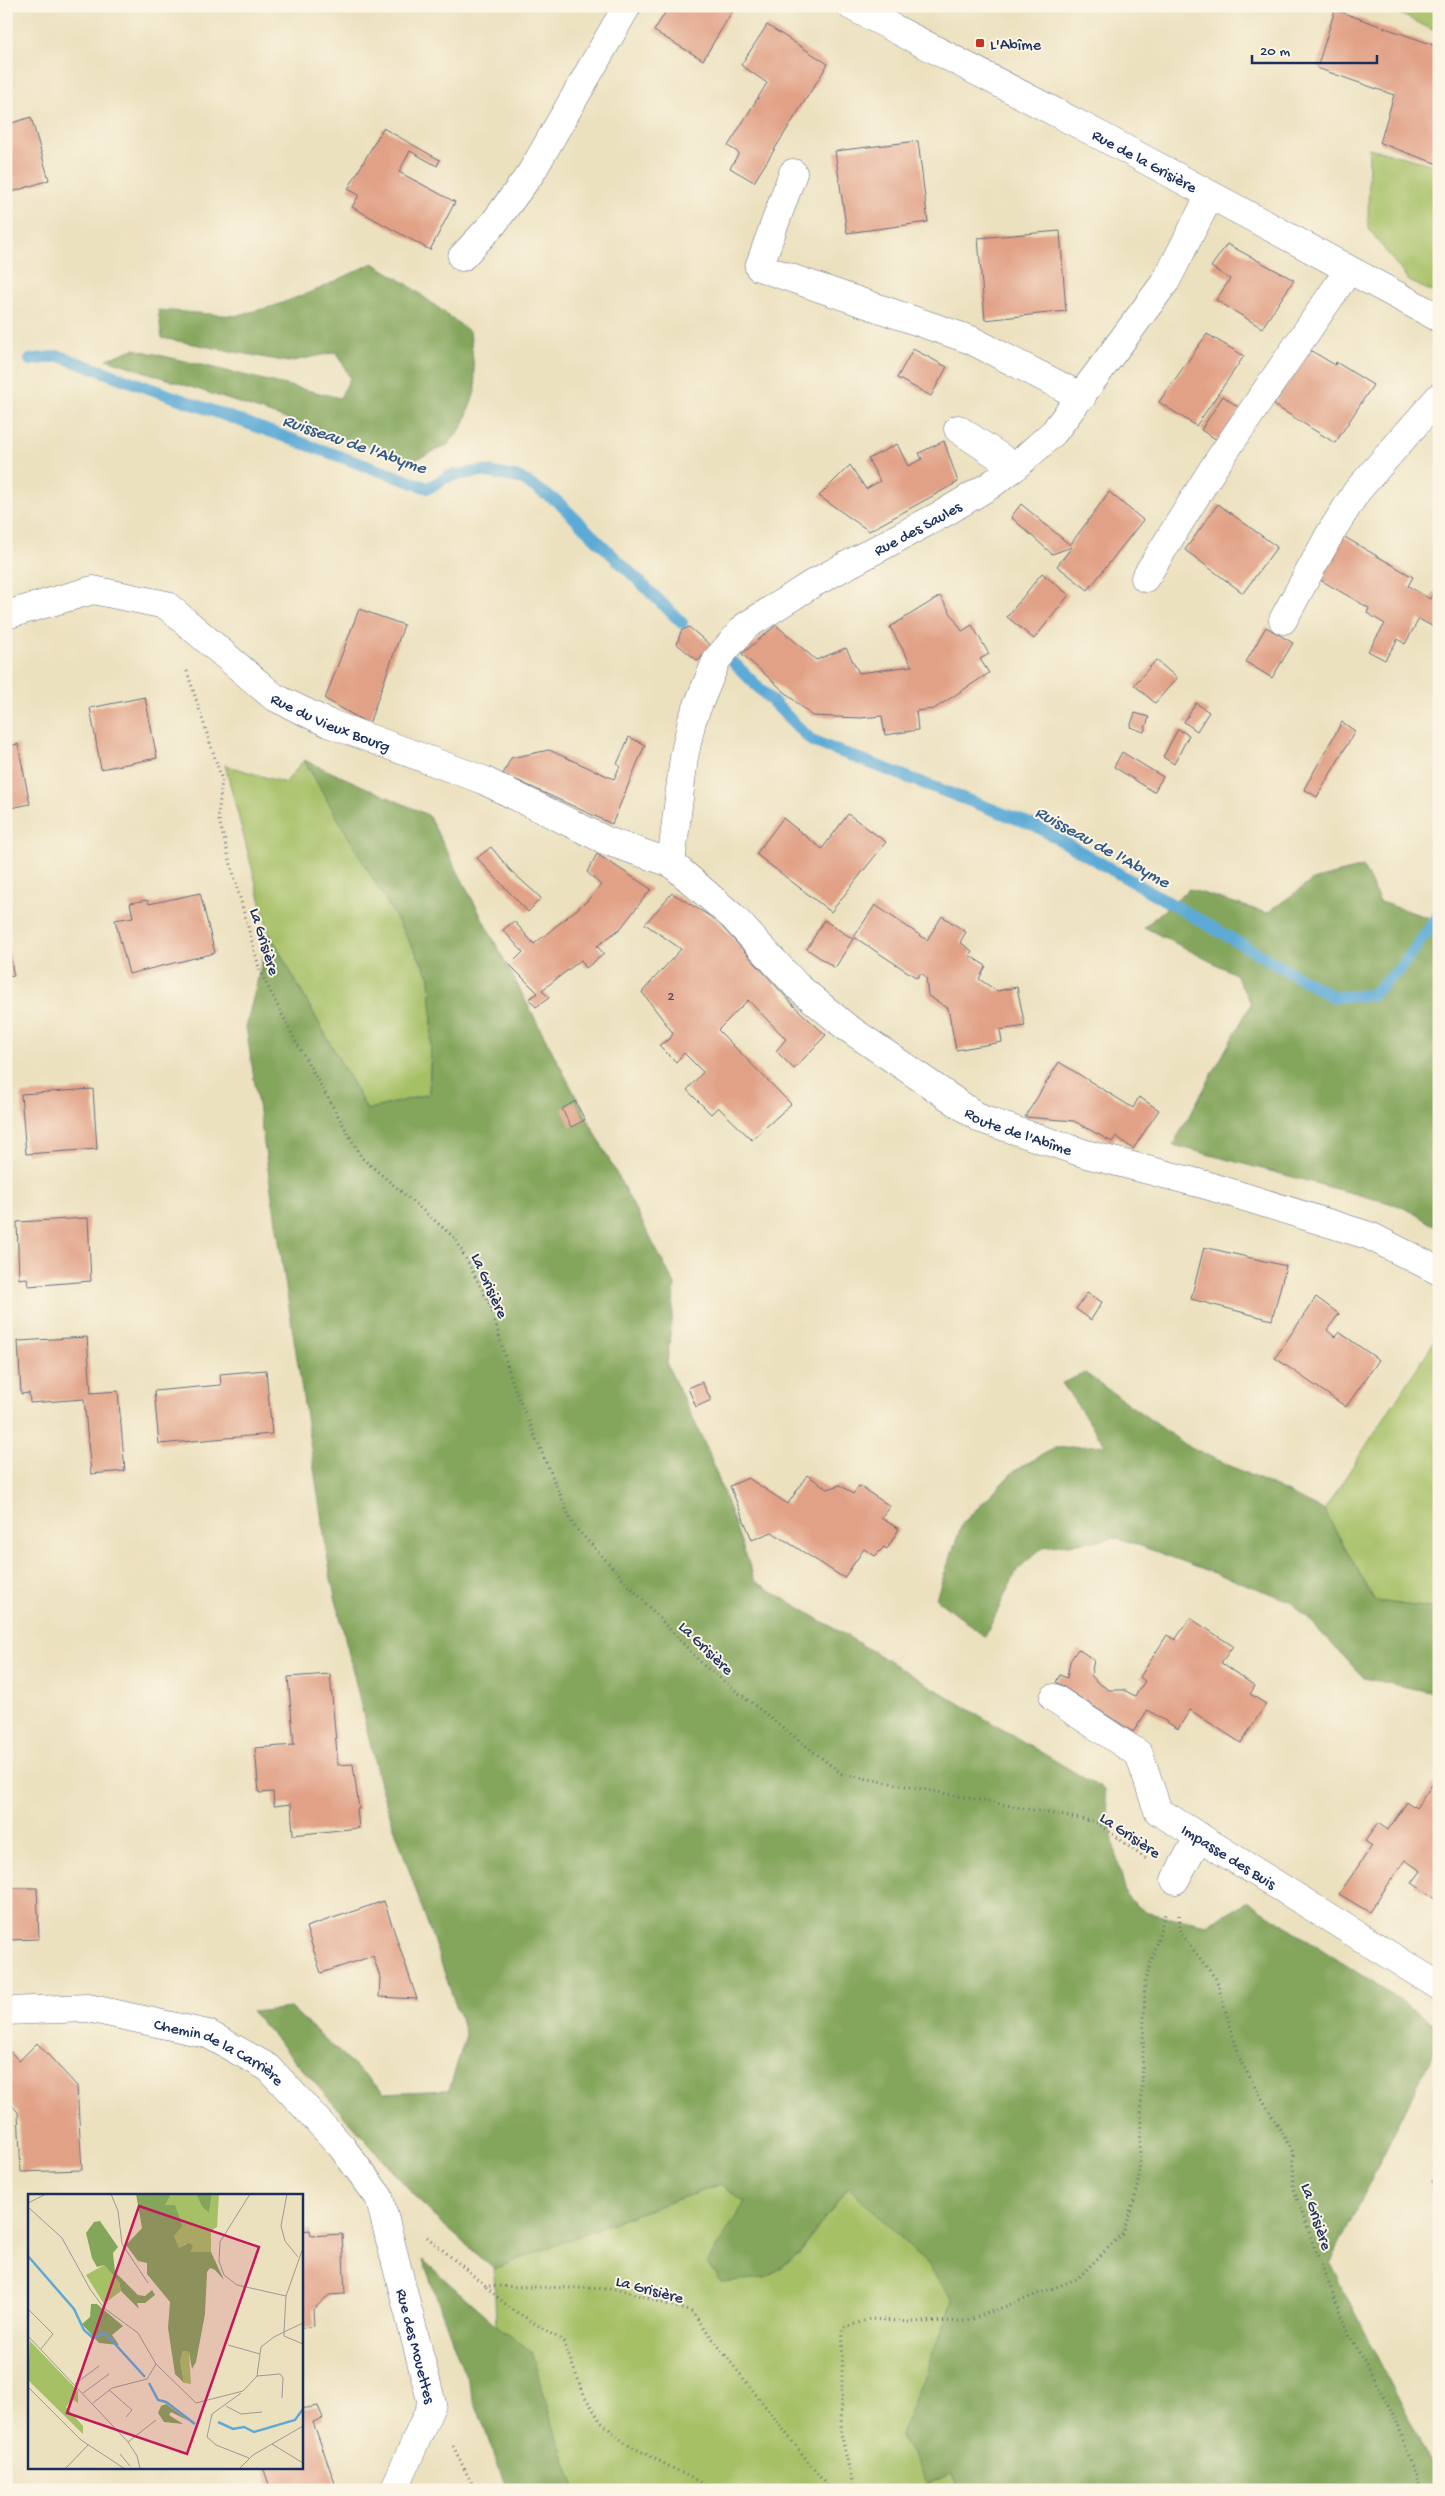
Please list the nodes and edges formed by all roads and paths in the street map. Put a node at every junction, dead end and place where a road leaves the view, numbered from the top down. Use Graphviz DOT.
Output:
graph roads {
  1 [pos="628,6"];
  2 [pos="851,6"];
  3 [pos="793,173"];
  4 [pos="1210,195"];
  5 [pos="462,257"];
  6 [pos="1348,271"];
  7 [pos="1439,318"];
  8 [pos="1082,397"];
  9 [pos="1439,397"];
  10 [pos="958,429"];
  11 [pos="1015,467"];
  12 [pos="1144,578"];
  13 [pos="6,615"];
  14 [pos="1283,620"];
  15 [pos="187,670"];
  16 [pos="671,863"];
  17 [pos="1439,1271"];
  18 [pos="1054,1698"];
  19 [pos="1199,1836"];
  20 [pos="1175,1880"];
  21 [pos="1439,1986"];
  22 [pos="6,2011"];
  23 [pos="379,2197"];
  24 [pos="424,2235"];
  25 [pos="486,2286"];
  26 [pos="394,2490"];
  27 [pos="714,2490"];
  28 [pos="830,2490"];
  29 [pos="854,2490"];
  30 [pos="1421,2490"];
  1 -- 5 [label="street"];
  2 -- 4 [label="street, Rue de la Grisière"];
  3 -- 8 [label="street"];
  4 -- 6 [label="street, Rue de la Grisière"];
  4 -- 8 [label="street, Rue des Saules"];
  6 -- 7 [label="street, Rue de la Grisière"];
  6 -- 12 [label="street"];
  8 -- 11 [label="street, Rue des Saules"];
  9 -- 14 [label="street"];
  10 -- 11 [label="street"];
  11 -- 16 [label="street, Rue des Saules"];
  13 -- 16 [label="street, Rue du Vieux Bourg"];
  15 -- 20 [label="path, La Grisière"];
  16 -- 17 [label="street, Route de l'Abîme"];
  18 -- 19 [label="street, Impasse des Buis"];
  19 -- 20 [label="street"];
  19 -- 21 [label="street, Impasse des Buis"];
  20 -- 29 [label="path"];
  20 -- 30 [label="path, La Grisière"];
  22 -- 23 [label="street, Chemin de la Carrière"];
  23 -- 26 [label="street, Rue des Mouettes"];
  24 -- 25 [label="path"];
  25 -- 27 [label="path"];
  25 -- 28 [label="path, La Grisière"];
}
